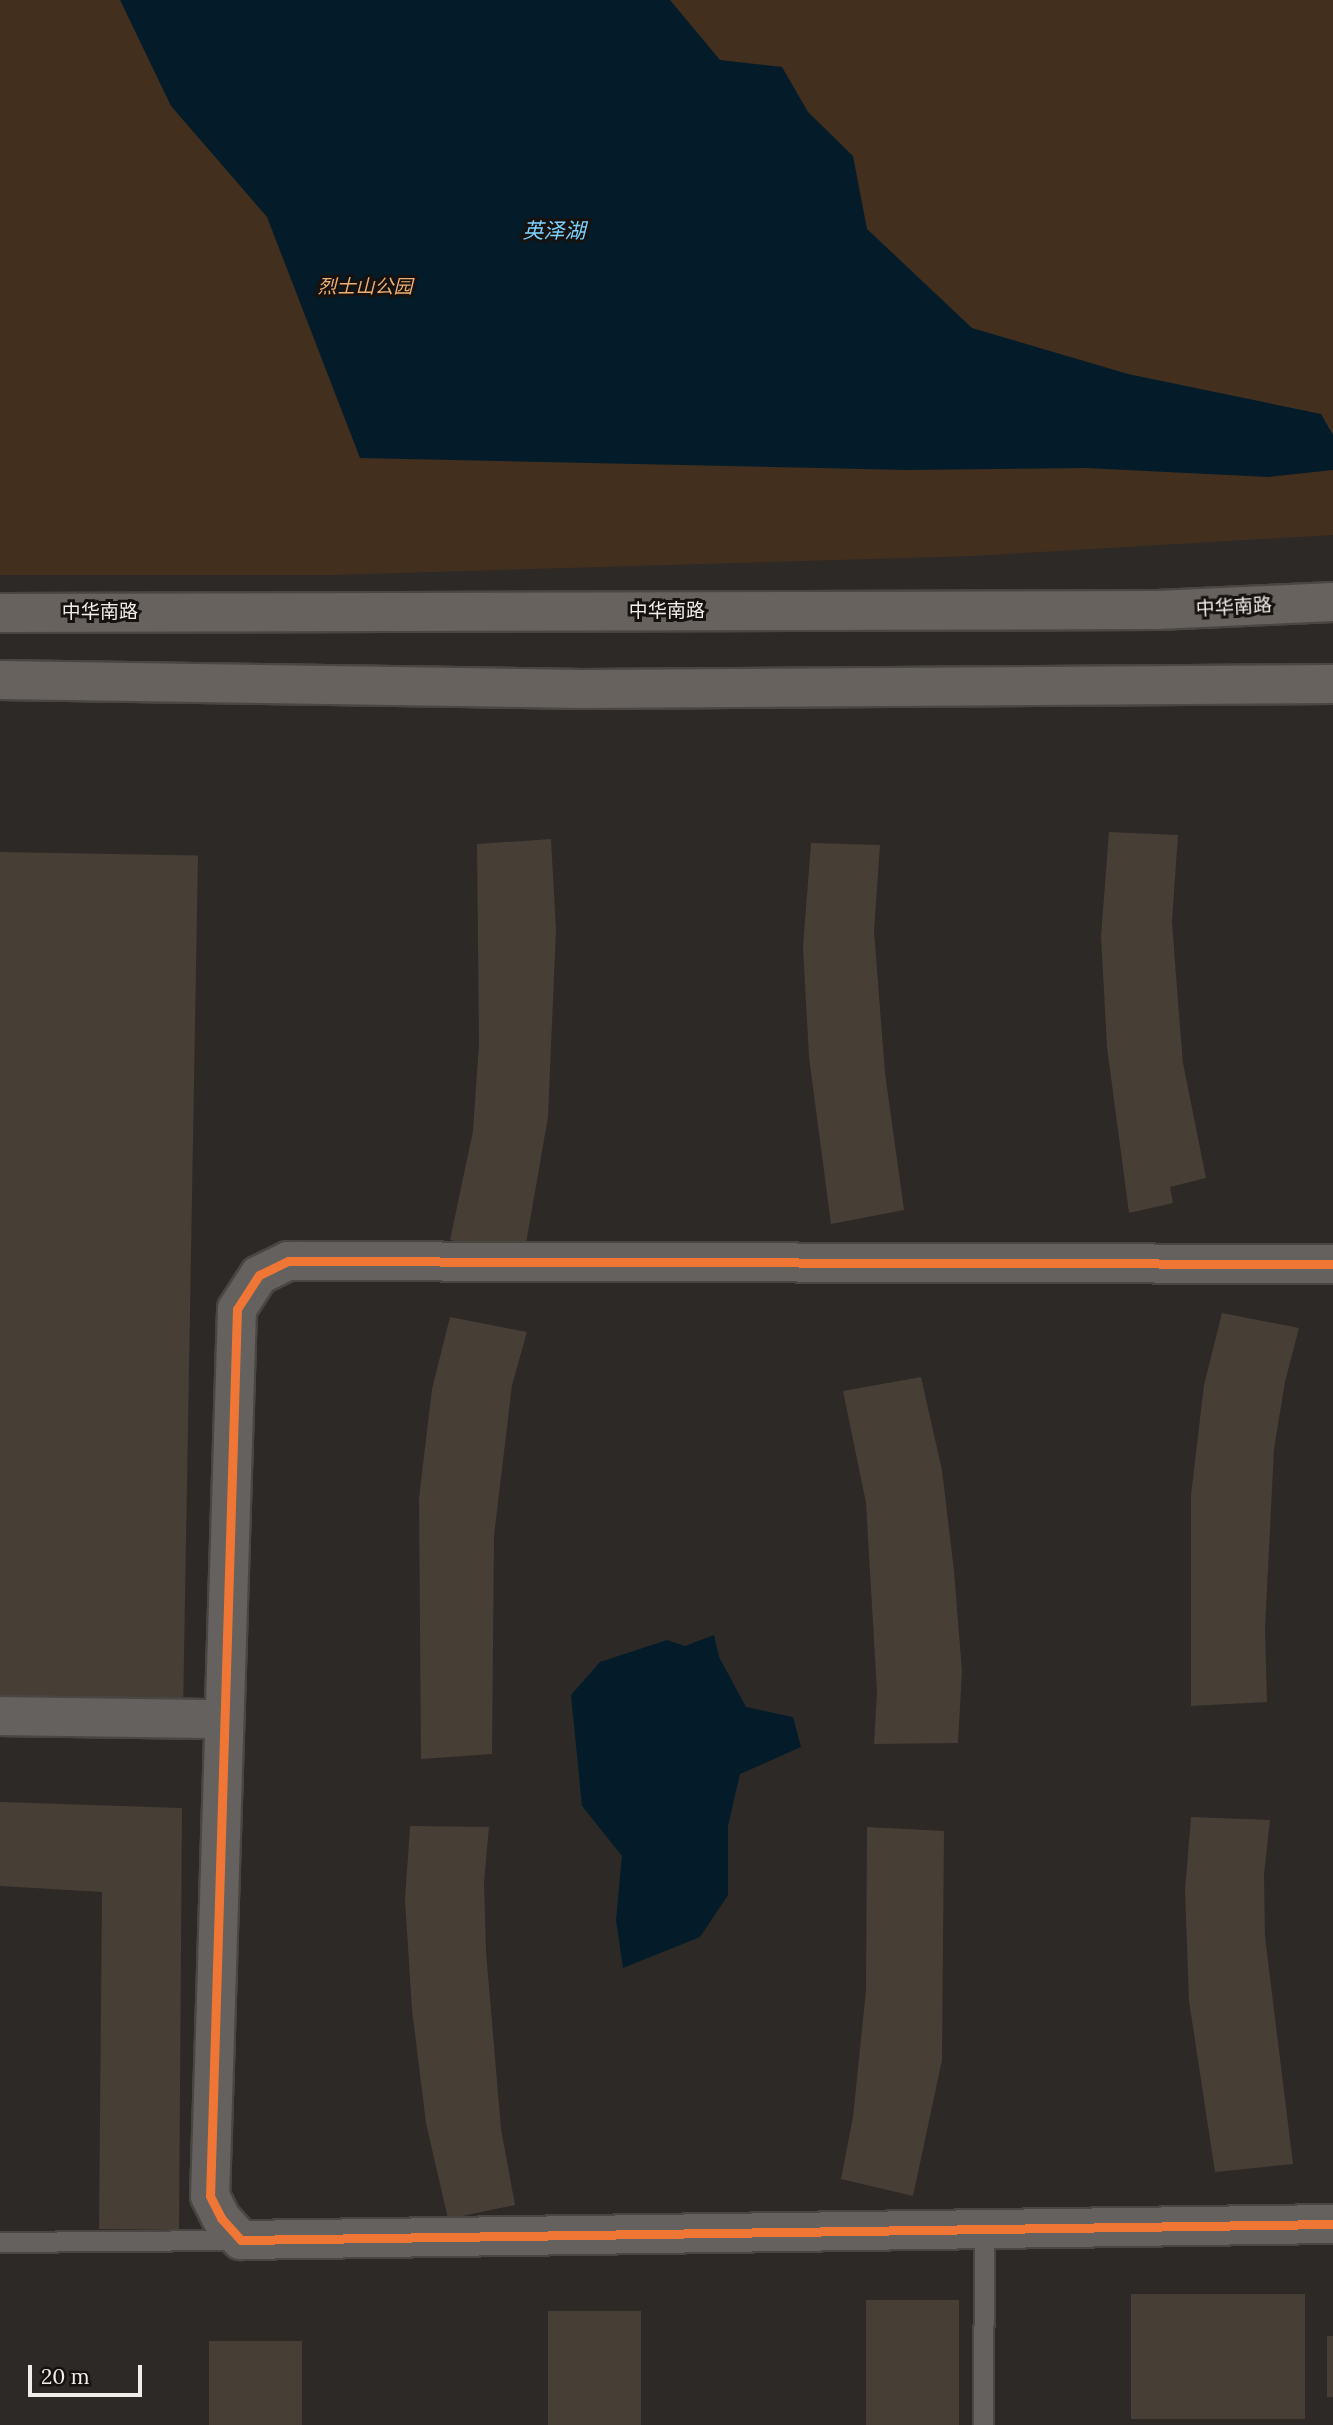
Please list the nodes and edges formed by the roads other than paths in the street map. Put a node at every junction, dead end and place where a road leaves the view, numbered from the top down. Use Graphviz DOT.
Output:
graph roads {
  1 [pos="1333,602"];
  2 [pos="0,613"];
  3 [pos="0,680"];
  4 [pos="1333,684"];
  5 [pos="1333,1264"];
  6 [pos="0,1716"];
  7 [pos="224,1719"];
  8 [pos="1333,2224"];
  9 [pos="984,2230"];
  10 [pos="241,2240"];
  11 [pos="0,2242"];
  12 [pos="983,2425"];
  1 -- 2 [label="main road, 中华南路"];
  3 -- 4 [label="main road"];
  5 -- 7 [label="street"];
  6 -- 7 [label="street"];
  7 -- 10 [label="street"];
  8 -- 9 [label="street"];
  9 -- 10 [label="street"];
  9 -- 12 [label="lane"];
  10 -- 11 [label="lane"];
}
